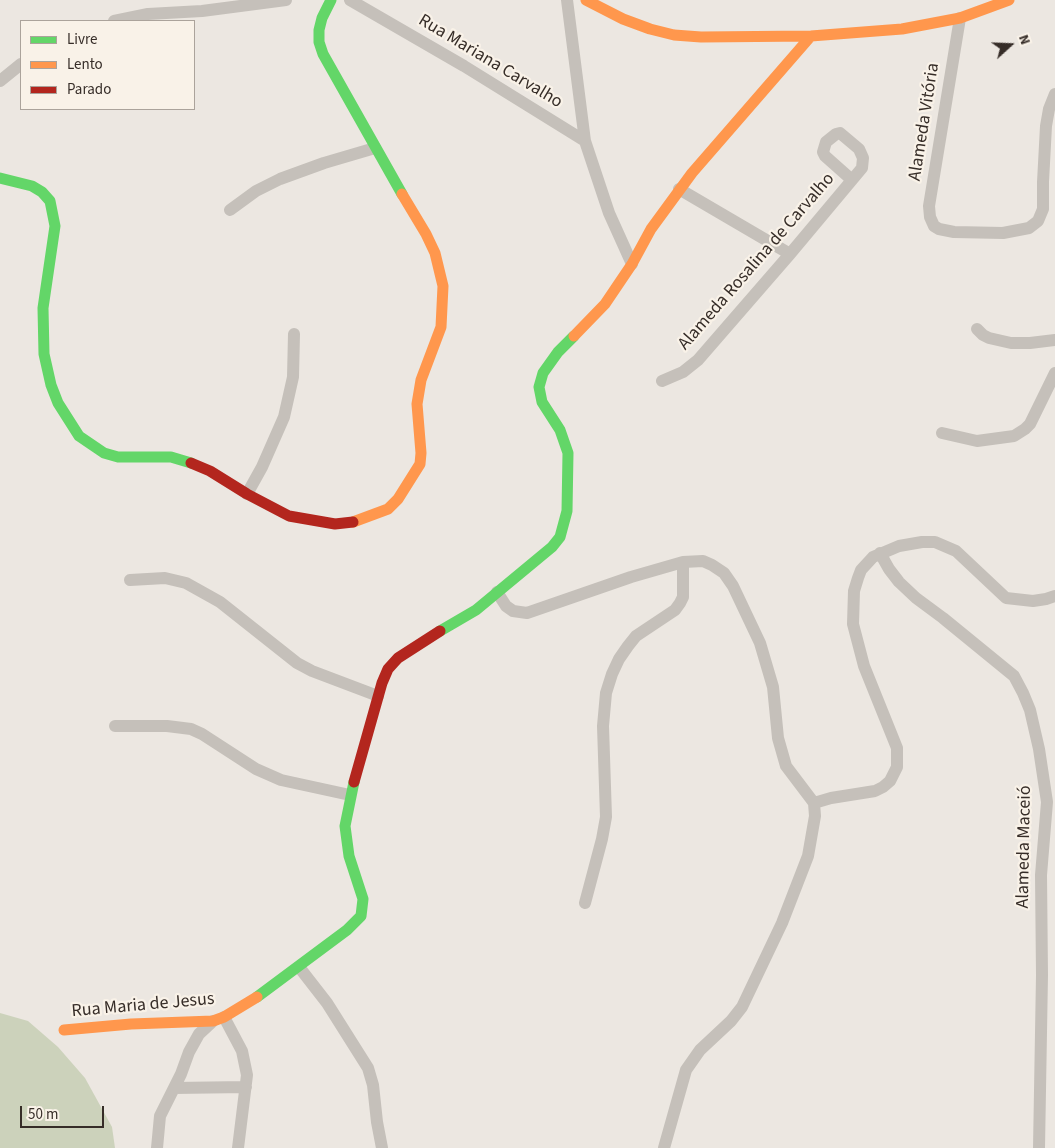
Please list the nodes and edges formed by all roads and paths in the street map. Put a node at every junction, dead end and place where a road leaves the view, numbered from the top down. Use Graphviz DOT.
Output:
graph roads {
  1 [pos="286,0"];
  2 [pos="330,0"];
  3 [pos="350,0"];
  4 [pos="567,0"];
  5 [pos="586,0"];
  6 [pos="1009,0"];
  7 [pos="172,17"];
  8 [pos="960,18"];
  9 [pos="119,20"];
  10 [pos="812,36"];
  11 [pos="20,65"];
  12 [pos="0,81"];
  13 [pos="1055,94"];
  14 [pos="585,141"];
  15 [pos="374,148"];
  16 [pos="0,178"];
  17 [pos="852,180"];
  18 [pos="679,189"];
  19 [pos="230,210"];
  20 [pos="790,254"];
  21 [pos="632,264"];
  22 [pos="976,329"];
  23 [pos="294,334"];
  24 [pos="1055,340"];
  25 [pos="1055,373"];
  26 [pos="662,381"];
  27 [pos="942,433"];
  28 [pos="247,494"];
  29 [pos="880,553"];
  30 [pos="682,562"];
  31 [pos="130,580"];
  32 [pos="497,592"];
  33 [pos="1055,596"];
  34 [pos="378,696"];
  35 [pos="115,726"];
  36 [pos="350,795"];
  37 [pos="814,803"];
  38 [pos="585,903"];
  39 [pos="299,967"];
  40 [pos="219,1019"];
  41 [pos="64,1030"];
  42 [pos="246,1087"];
  43 [pos="174,1088"];
  44 [pos="157,1148"];
  45 [pos="238,1148"];
  46 [pos="382,1148"];
  47 [pos="664,1148"];
  48 [pos="1039,1148"];
  1 -- 7 [label="street"];
  2 -- 15 [label="street"];
  3 -- 14 [label="street, Rua Mariana Carvalho"];
  4 -- 14 [label="street"];
  5 -- 10 [label="street"];
  6 -- 8 [label="street"];
  7 -- 9 [label="street"];
  8 -- 10 [label="street"];
  8 -- 13 [label="street, Alameda Vitória"];
  10 -- 18 [label="street, Rua Maria de Jesus"];
  11 -- 12 [label="street"];
  14 -- 21 [label="street"];
  15 -- 19 [label="street"];
  15 -- 28 [label="street"];
  16 -- 28 [label="street"];
  17 -- 20 [label="street, Alameda Rosalina de Carvalho"];
  18 -- 20 [label="street"];
  18 -- 21 [label="street, Rua Maria de Jesus"];
  20 -- 26 [label="street, Alameda Rosalina de Carvalho"];
  21 -- 32 [label="street, Rua Maria de Jesus"];
  22 -- 24 [label="street"];
  23 -- 28 [label="street"];
  25 -- 27 [label="street"];
  29 -- 33 [label="street"];
  29 -- 37 [label="street"];
  29 -- 48 [label="street, Alameda Maceió"];
  30 -- 32 [label="street"];
  30 -- 37 [label="street"];
  30 -- 38 [label="street"];
  31 -- 34 [label="street"];
  32 -- 34 [label="street, Rua Maria de Jesus"];
  34 -- 36 [label="street, Rua Maria de Jesus"];
  35 -- 36 [label="street"];
  36 -- 39 [label="street, Rua Maria de Jesus"];
  37 -- 47 [label="street"];
  39 -- 40 [label="street, Rua Maria de Jesus"];
  39 -- 46 [label="street"];
  40 -- 41 [label="street, Rua Maria de Jesus"];
  40 -- 42 [label="street"];
  40 -- 43 [label="street"];
  42 -- 43 [label="street"];
  42 -- 45 [label="street"];
  43 -- 44 [label="street"];
}
